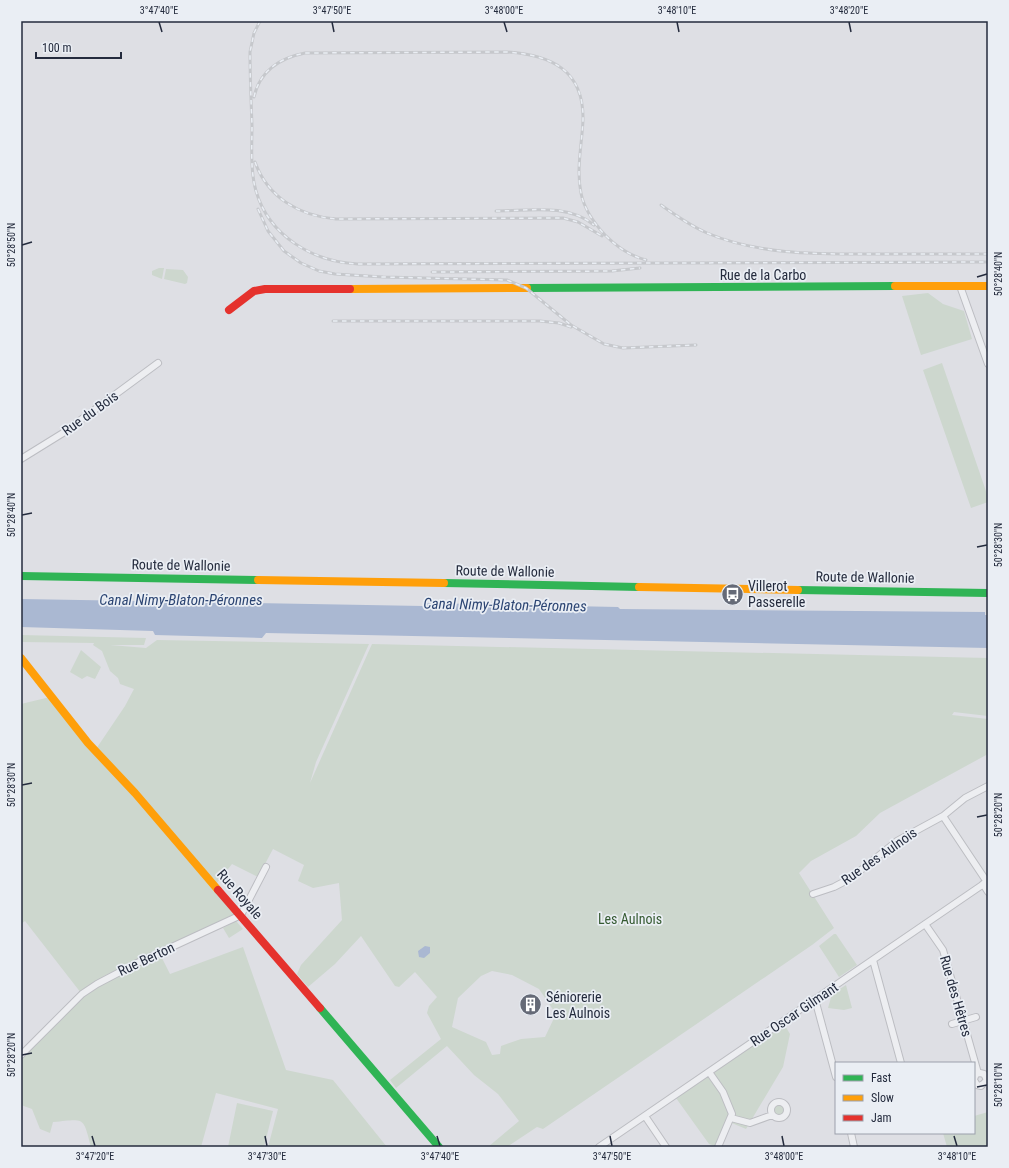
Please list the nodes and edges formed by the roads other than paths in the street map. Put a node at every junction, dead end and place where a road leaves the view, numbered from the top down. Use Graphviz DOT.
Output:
graph roads {
  1 [pos="960,286"];
  2 [pos="988,286"];
  3 [pos="229,310"];
  4 [pos="158,363"];
  5 [pos="988,364"];
  6 [pos="21,460"];
  7 [pos="21,576"];
  8 [pos="988,593"];
  9 [pos="21,658"];
  10 [pos="988,786"];
  11 [pos="943,816"];
  12 [pos="266,867"];
  13 [pos="986,882"];
  14 [pos="988,892"];
  15 [pos="813,894"];
  16 [pos="241,915"];
  17 [pos="925,924"];
  18 [pos="873,960"];
  19 [pos="815,999"];
  20 [pos="976,1017"];
  21 [pos="964,1021"];
  22 [pos="952,1024"];
  23 [pos="21,1055"];
  24 [pos="901,1062"];
  25 [pos="972,1062"];
  26 [pos="709,1072"];
  27 [pos="835,1074"];
  28 [pos="772,1115"];
  29 [pos="645,1116"];
  30 [pos="730,1120"];
  31 [pos="851,1134"];
  32 [pos="439,1147"];
  33 [pos="599,1147"];
  34 [pos="666,1147"];
  35 [pos="718,1147"];
  36 [pos="854,1147"];
  1 -- 2 [label="street, Rue de la Carbo"];
  1 -- 3 [label="street, Rue de la Carbo"];
  1 -- 5 [label="street"];
  4 -- 6 [label="street, Rue du Bois"];
  7 -- 8 [label="street, Route de Wallonie"];
  9 -- 16 [label="street, Rue Royale"];
  10 -- 11 [label="street, Rue des Aulnois"];
  11 -- 13 [label="street"];
  11 -- 15 [label="street, Rue des Aulnois"];
  12 -- 16 [label="street"];
  13 -- 14 [label="street"];
  13 -- 17 [label="street, Rue Oscar Gilmant"];
  16 -- 23 [label="street, Rue Berton"];
  16 -- 32 [label="street, Rue Royale"];
  17 -- 18 [label="street, Rue Oscar Gilmant"];
  17 -- 21 [label="street, Rue des Hêtres"];
  18 -- 19 [label="street, Rue Oscar Gilmant"];
  18 -- 24 [label="street"];
  19 -- 26 [label="street, Rue Oscar Gilmant"];
  19 -- 27 [label="street"];
  20 -- 21 [label="street"];
  21 -- 22 [label="street"];
  21 -- 25 [label="street, Rue des Hêtres"];
  26 -- 29 [label="street, Rue Oscar Gilmant"];
  26 -- 30 [label="street"];
  28 -- 30 [label="street"];
  29 -- 33 [label="street, Rue Oscar Gilmant"];
  29 -- 34 [label="street"];
  30 -- 35 [label="street"];
  31 -- 36 [label="street"];
}
